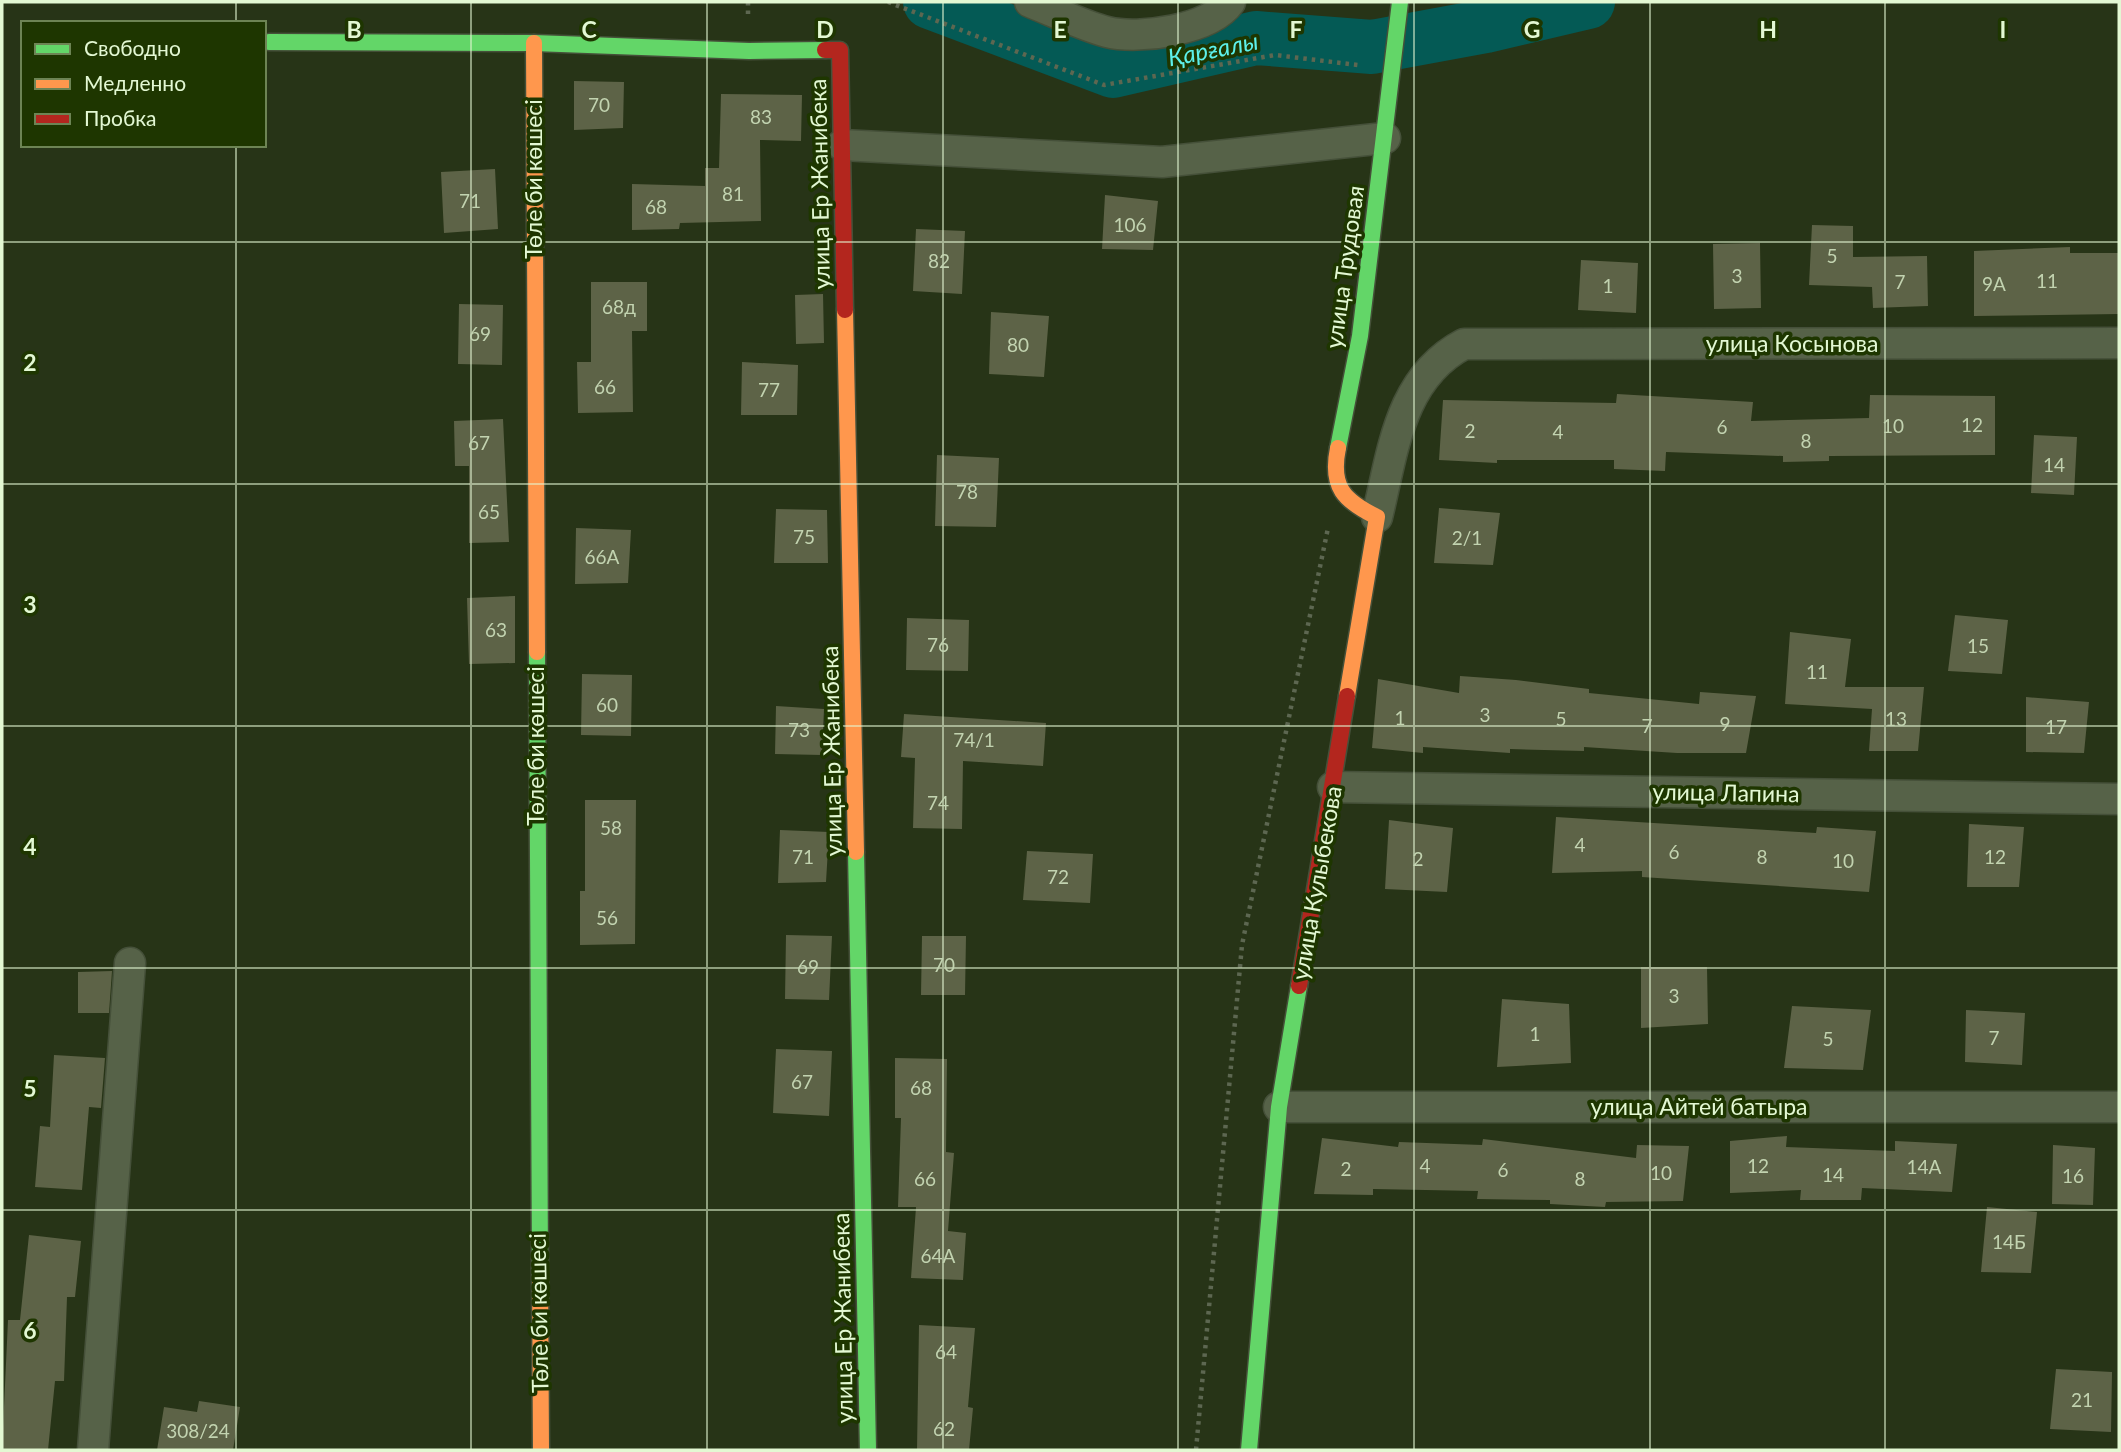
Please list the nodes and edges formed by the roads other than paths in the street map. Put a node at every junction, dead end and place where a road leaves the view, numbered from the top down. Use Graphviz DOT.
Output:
graph roads {
  1 [pos="1030,2"];
  2 [pos="1230,2"];
  3 [pos="1400,2"];
  4 [pos="268,42"];
  5 [pos="534,43"];
  6 [pos="1385,138"];
  7 [pos="842,145"];
  8 [pos="2119,343"];
  9 [pos="1464,344"];
  10 [pos="1377,517"];
  11 [pos="1333,787"];
  12 [pos="2119,799"];
  13 [pos="130,963"];
  14 [pos="1279,1107"];
  15 [pos="2119,1107"];
  16 [pos="93,1450"];
  17 [pos="541,1450"];
  18 [pos="868,1450"];
  19 [pos="1249,1450"];
  1 -- 2 [label="street"];
  3 -- 6 [label="street, улица Трудовая"];
  4 -- 5 [label="street"];
  5 -- 7 [label="street, улица Ер Жанибека"];
  5 -- 17 [label="street, Төле би көшесі"];
  6 -- 7 [label="street"];
  6 -- 10 [label="street, улица Трудовая"];
  7 -- 18 [label="street, улица Ер Жанибека"];
  8 -- 9 [label="street, улица Косынова"];
  9 -- 10 [label="street, улица Кулыбекова"];
  10 -- 11 [label="street, улица Кулыбекова"];
  11 -- 12 [label="street, улица Лапина"];
  11 -- 14 [label="street, улица Кулыбекова"];
  13 -- 16 [label="street"];
  14 -- 15 [label="street, улица Айтей батыра"];
  14 -- 19 [label="street, улица Кулыбекова"];
}
